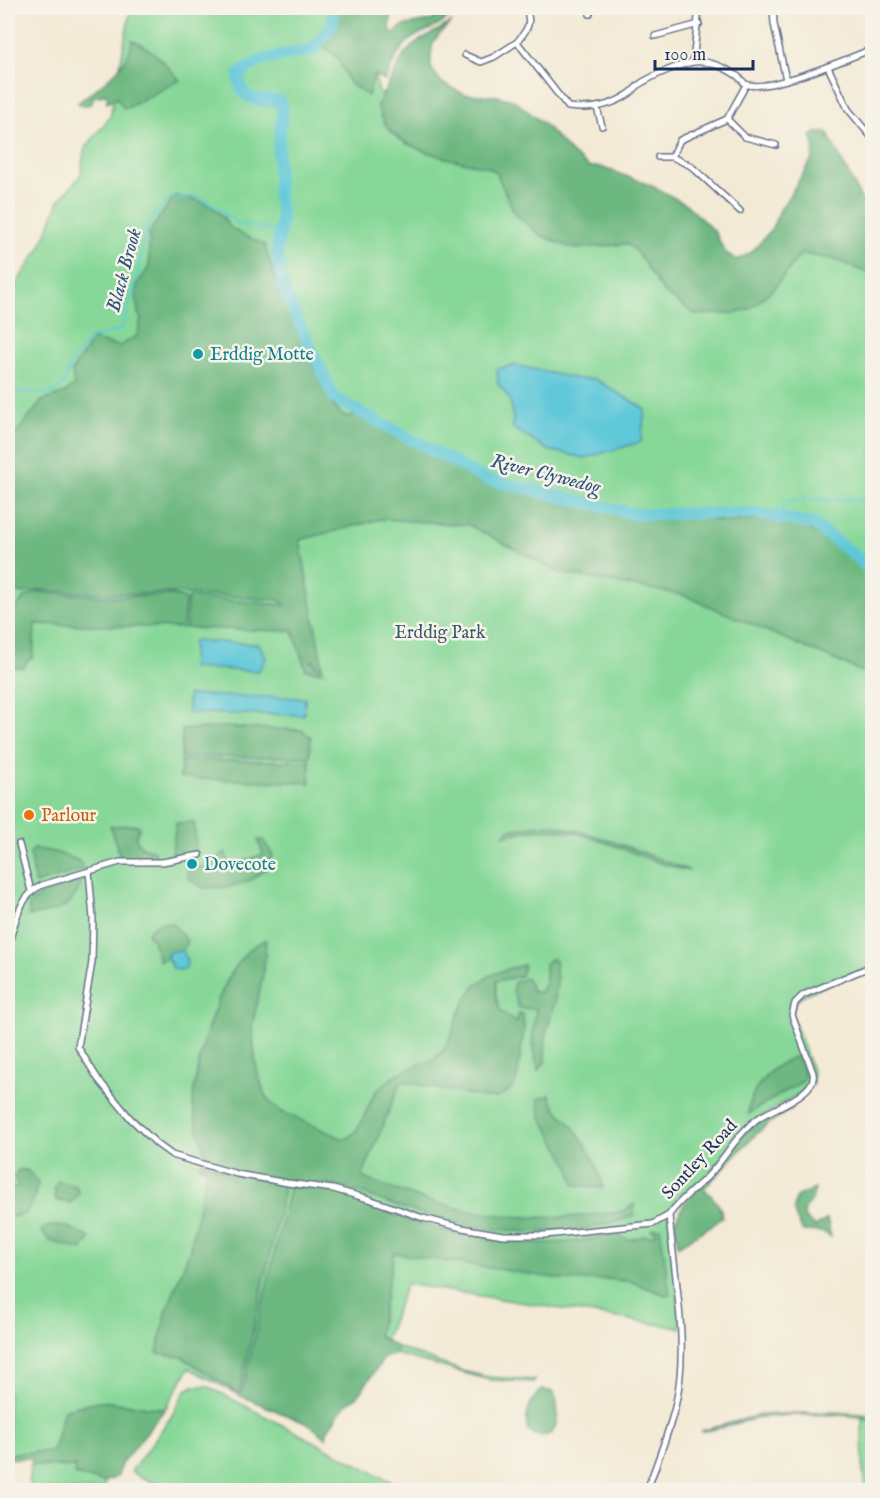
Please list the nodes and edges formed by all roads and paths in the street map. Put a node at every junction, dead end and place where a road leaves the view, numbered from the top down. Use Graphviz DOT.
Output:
graph roads {
  1 [pos="525,8"];
  2 [pos="699,8"];
  3 [pos="773,8"];
  4 [pos="699,24"];
  5 [pos="655,36"];
  6 [pos="517,42"];
  7 [pos="873,49"];
  8 [pos="465,55"];
  9 [pos="693,62"];
  10 [pos="828,67"];
  11 [pos="786,80"];
  12 [pos="746,85"];
  13 [pos="597,108"];
  14 [pos="727,119"];
  15 [pos="602,126"];
  16 [pos="873,138"];
  17 [pos="776,145"];
  18 [pos="658,157"];
  19 [pos="672,157"];
  20 [pos="740,211"];
  21 [pos="19,844"];
  22 [pos="200,855"];
  23 [pos="89,871"];
  24 [pos="31,891"];
  25 [pos="8,946"];
  26 [pos="873,966"];
  27 [pos="669,1215"];
  28 [pos="647,1491"];
  1 -- 6 [label="street"];
  2 -- 4 [label="street"];
  3 -- 11 [label="street"];
  4 -- 5 [label="street"];
  4 -- 9 [label="street"];
  6 -- 8 [label="street"];
  6 -- 13 [label="street"];
  7 -- 10 [label="street"];
  9 -- 12 [label="street"];
  9 -- 13 [label="street"];
  10 -- 11 [label="street"];
  10 -- 16 [label="street"];
  11 -- 12 [label="street"];
  12 -- 14 [label="street"];
  13 -- 15 [label="street"];
  14 -- 17 [label="street"];
  14 -- 19 [label="street"];
  18 -- 19 [label="street"];
  19 -- 20 [label="street"];
  21 -- 24 [label="street"];
  22 -- 23 [label="street"];
  23 -- 24 [label="street"];
  23 -- 27 [label="street"];
  24 -- 25 [label="street"];
  26 -- 27 [label="street, Sontley Road"];
  27 -- 28 [label="street, Sontley Road"];
}
